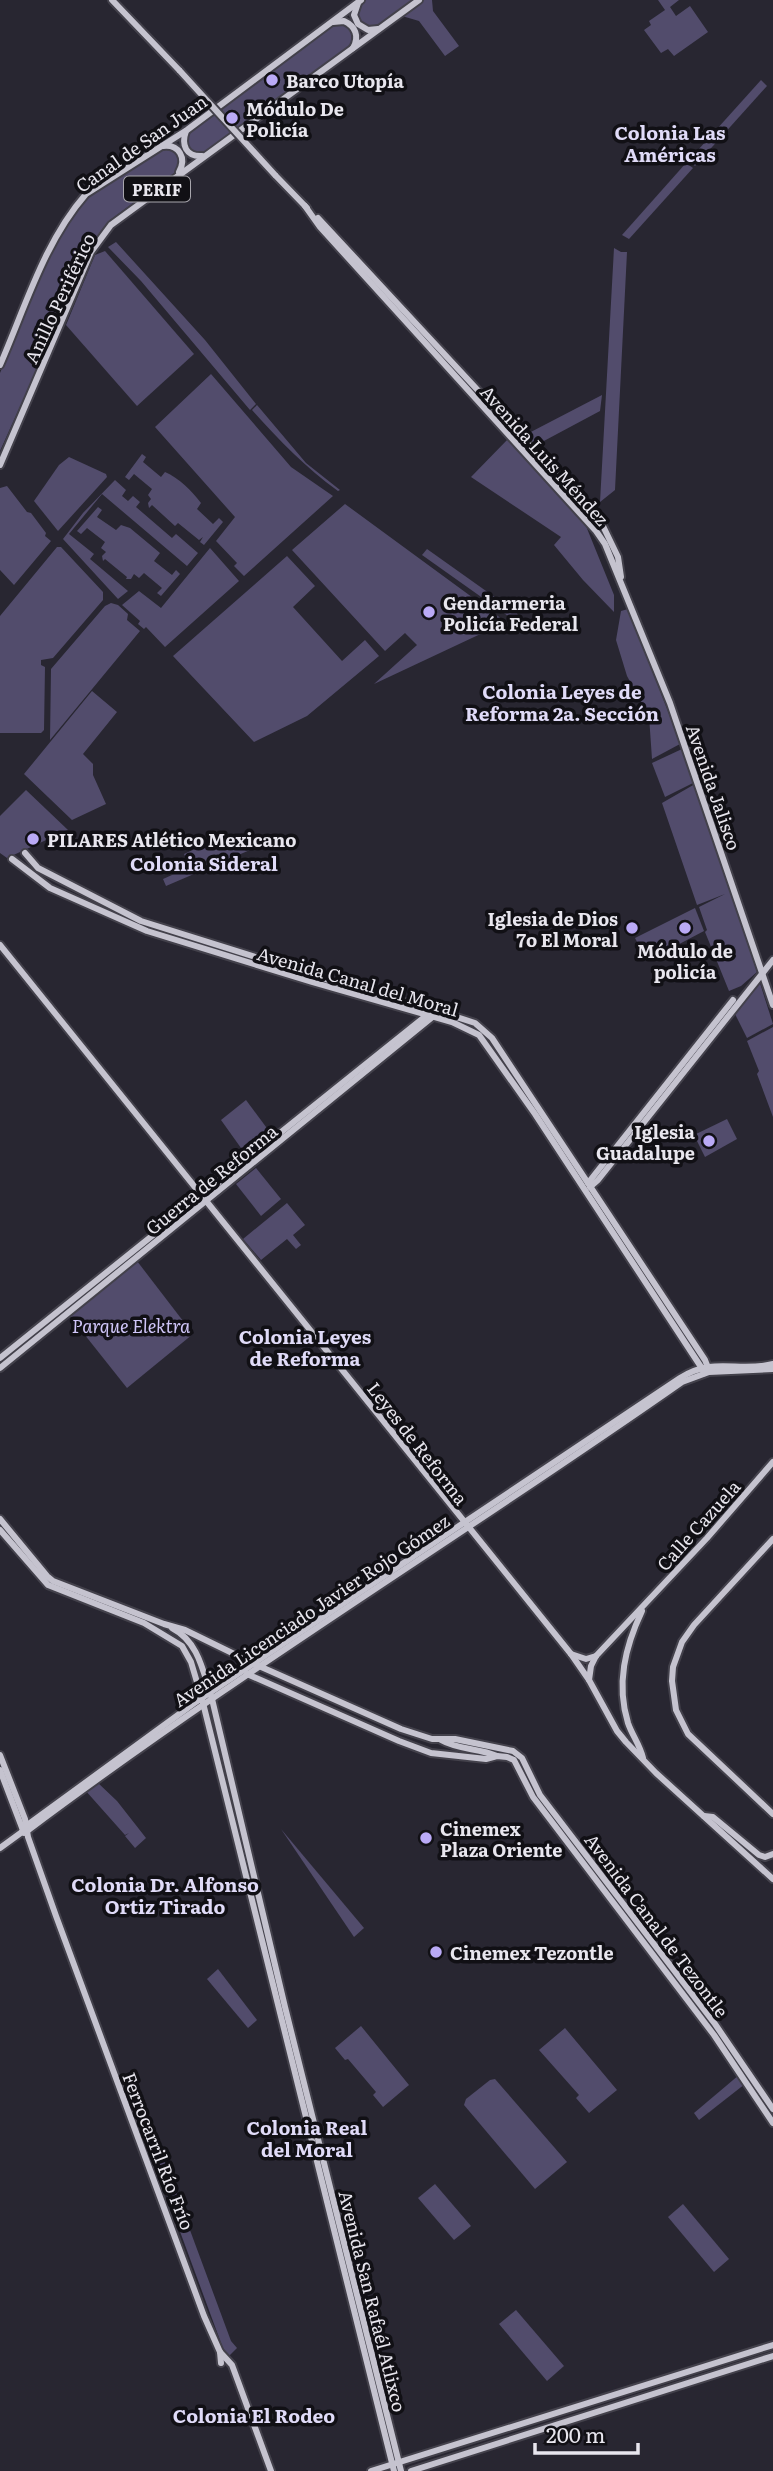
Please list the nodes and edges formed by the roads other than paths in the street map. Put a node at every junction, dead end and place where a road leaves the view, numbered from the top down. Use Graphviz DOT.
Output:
graph roads {
  1 [pos="112,0"];
  2 [pos="120,0"];
  3 [pos="419,0"];
  4 [pos="360,1"];
  5 [pos="130,17"];
  6 [pos="330,23"];
  7 [pos="382,27"];
  8 [pos="352,50"];
  9 [pos="187,130"];
  10 [pos="158,148"];
  11 [pos="205,156"];
  12 [pos="178,174"];
  13 [pos="305,206"];
  14 [pos="0,365"];
  15 [pos="0,465"];
  16 [pos="621,579"];
  17 [pos="24,853"];
  18 [pos="12,859"];
  19 [pos="0,945"];
  20 [pos="773,953"];
  21 [pos="773,960"];
  22 [pos="761,971"];
  23 [pos="733,1000"];
  24 [pos="773,1005"];
  25 [pos="432,1013"];
  26 [pos="587,1186"];
  27 [pos="205,1198"];
  28 [pos="0,1358"];
  29 [pos="773,1367"];
  30 [pos="0,1368"];
  31 [pos="706,1369"];
  32 [pos="773,1462"];
  33 [pos="0,1519"];
  34 [pos="467,1526"];
  35 [pos="0,1530"];
  36 [pos="773,1539"];
  37 [pos="644,1606"];
  38 [pos="164,1624"];
  39 [pos="201,1637"];
  40 [pos="197,1652"];
  41 [pos="571,1654"];
  42 [pos="596,1656"];
  43 [pos="256,1665"];
  44 [pos="247,1674"];
  45 [pos="589,1680"];
  46 [pos="304,1686"];
  47 [pos="211,1696"];
  48 [pos="300,1697"];
  49 [pos="203,1702"];
  50 [pos="339,1702"];
  51 [pos="335,1713"];
  52 [pos="383,1721"];
  53 [pos="378,1732"];
  54 [pos="417,1735"];
  55 [pos="440,1739"];
  56 [pos="414,1747"];
  57 [pos="0,1755"];
  58 [pos="497,1756"];
  59 [pos="644,1761"];
  60 [pos="0,1770"];
  61 [pos="773,1814"];
  62 [pos="704,1816"];
  63 [pos="26,1831"];
  64 [pos="0,1848"];
  65 [pos="773,1854"];
  66 [pos="773,1880"];
  67 [pos="736,2061"];
  68 [pos="773,2109"];
  69 [pos="773,2123"];
  70 [pos="773,2345"];
  71 [pos="220,2352"];
  72 [pos="773,2356"];
  73 [pos="220,2363"];
  74 [pos="396,2466"];
  75 [pos="271,2471"];
  76 [pos="371,2471"];
  77 [pos="401,2471"];
  78 [pos="411,2471"];
  1 -- 5 [label="main road, Avenida Luis Méndez"];
  2 -- 5 [label="main road, Avenida Luis Méndez"];
  3 -- 7 [label="main road, Anillo Periférico / PERIF"];
  4 -- 6 [label="main road, PERIF"];
  4 -- 7 [label="main road"];
  5 -- 13 [label="main road, Avenida Luis Méndez, bridge"];
  6 -- 8 [label="main road"];
  6 -- 9 [label="main road, Canal de San Juan / PERIF"];
  7 -- 8 [label="main road, Anillo Periférico / PERIF"];
  8 -- 11 [label="main road, Anillo Periférico / PERIF"];
  9 -- 10 [label="main road, Canal de San Juan / PERIF"];
  9 -- 11 [label="main road"];
  10 -- 12 [label="main road"];
  10 -- 14 [label="main road, Canal de San Juan / PERIF"];
  11 -- 12 [label="main road, Anillo Periférico / PERIF"];
  12 -- 15 [label="main road, Anillo Periférico / PERIF"];
  13 -- 16 [label="main road, Avenida Luis Méndez"];
  13 -- 16 [label="main road, Avenida Luis Méndez"];
  16 -- 22 [label="main road, Avenida Jalisco"];
  17 -- 25 [label="main road, Avenida Canal del Moral"];
  18 -- 25 [label="main road, Avenida Canal del Moral"];
  19 -- 27 [label="main road, Leyes de Reforma"];
  20 -- 22 [label="main road"];
  21 -- 22 [label="main road"];
  22 -- 24 [label="main road, Avenida Jalisco"];
  22 -- 26 [label="main road"];
  23 -- 26 [label="main road"];
  25 -- 26 [label="main road, Avenida Canal del Moral"];
  25 -- 27 [label="main road, Guerra de Reforma"];
  26 -- 31 [label="main road, Avenida Canal del Moral"];
  27 -- 28 [label="main road, Guerra de Reforma"];
  27 -- 30 [label="main road, Guerra de Reforma"];
  27 -- 34 [label="main road, Leyes de Reforma"];
  29 -- 31 [label="main road"];
  31 -- 34 [label="main road, Avenida Licenciado Javier Rojo Gómez"];
  32 -- 37 [label="main road, Calle Cazuela"];
  33 -- 38 [label="main road, Avenida Canal de Tezontle"];
  34 -- 41 [label="main road, Leyes de Reforma"];
  34 -- 43 [label="main road, Avenida Licenciado Javier Rojo Gómez"];
  35 -- 49 [label="main road, Avenida San Rafaél Atlixco"];
  36 -- 61 [label="main road"];
  37 -- 42 [label="main road, Calle Cazuela"];
  37 -- 59 [label="main road, Calle Cazuela"];
  38 -- 39 [label="main road, Avenida Canal de Tezontle"];
  38 -- 40 [label="main road, Avenida San Rafaél Atlixco"];
  39 -- 40 [label="main road"];
  39 -- 43 [label="main road, Avenida Canal de Tezontle"];
  40 -- 47 [label="main road, Avenida San Rafaél Atlixco"];
  41 -- 42 [label="main road"];
  41 -- 45 [label="main road, Leyes de Reforma"];
  42 -- 45 [label="main road, Calle Cazuela"];
  43 -- 44 [label="main road, Avenida Licenciado Javier Rojo Gómez"];
  43 -- 46 [label="main road, Avenida Canal de Tezontle"];
  43 -- 47 [label="main road, Avenida Licenciado Javier Rojo Gómez"];
  44 -- 47 [label="main road, Avenida Licenciado Javier Rojo Gómez"];
  44 -- 48 [label="main road"];
  45 -- 59 [label="main road, Leyes de Reforma"];
  46 -- 48 [label="main road"];
  46 -- 50 [label="main road, Avenida Canal de Tezontle"];
  47 -- 49 [label="main road, Avenida Licenciado Javier Rojo Gómez"];
  47 -- 74 [label="main road, Avenida San Rafaél Atlixco"];
  48 -- 51 [label="main road"];
  49 -- 63 [label="main road, Avenida Licenciado Javier Rojo Gómez"];
  49 -- 74 [label="main road, Avenida San Rafaél Atlixco"];
  50 -- 51 [label="main road"];
  50 -- 52 [label="main road, Avenida Canal de Tezontle"];
  51 -- 53 [label="main road"];
  52 -- 53 [label="main road"];
  52 -- 54 [label="main road, Avenida Canal de Tezontle"];
  53 -- 56 [label="main road"];
  54 -- 55 [label="main road, Avenida Canal de Tezontle"];
  54 -- 56 [label="main road"];
  55 -- 58 [label="main road, Avenida Canal de Tezontle"];
  55 -- 67 [label="main road, Avenida Canal de Tezontle"];
  56 -- 58 [label="main road"];
  57 -- 63 [label="main road, Ferrocarril Río Frío"];
  58 -- 67 [label="main road, Avenida Canal de Tezontle"];
  59 -- 62 [label="main road, Leyes de Reforma"];
  60 -- 63 [label="main road, Ferrocarril Río Frío"];
  62 -- 65 [label="main road"];
  62 -- 66 [label="main road, Leyes de Reforma"];
  63 -- 64 [label="main road, Avenida Licenciado Javier Rojo Gómez"];
  63 -- 71 [label="main road, Ferrocarril Río Frío"];
  67 -- 68 [label="main road, Avenida Canal de Tezontle"];
  67 -- 69 [label="main road, Avenida Canal de Tezontle"];
  70 -- 74 [label="main road"];
  71 -- 73 [label="main road"];
  71 -- 75 [label="main road, Ferrocarril Río Frío"];
  72 -- 78 [label="main road"];
  74 -- 76 [label="main road"];
  74 -- 77 [label="main road, Avenida San Rafaél Atlixco"];
}
